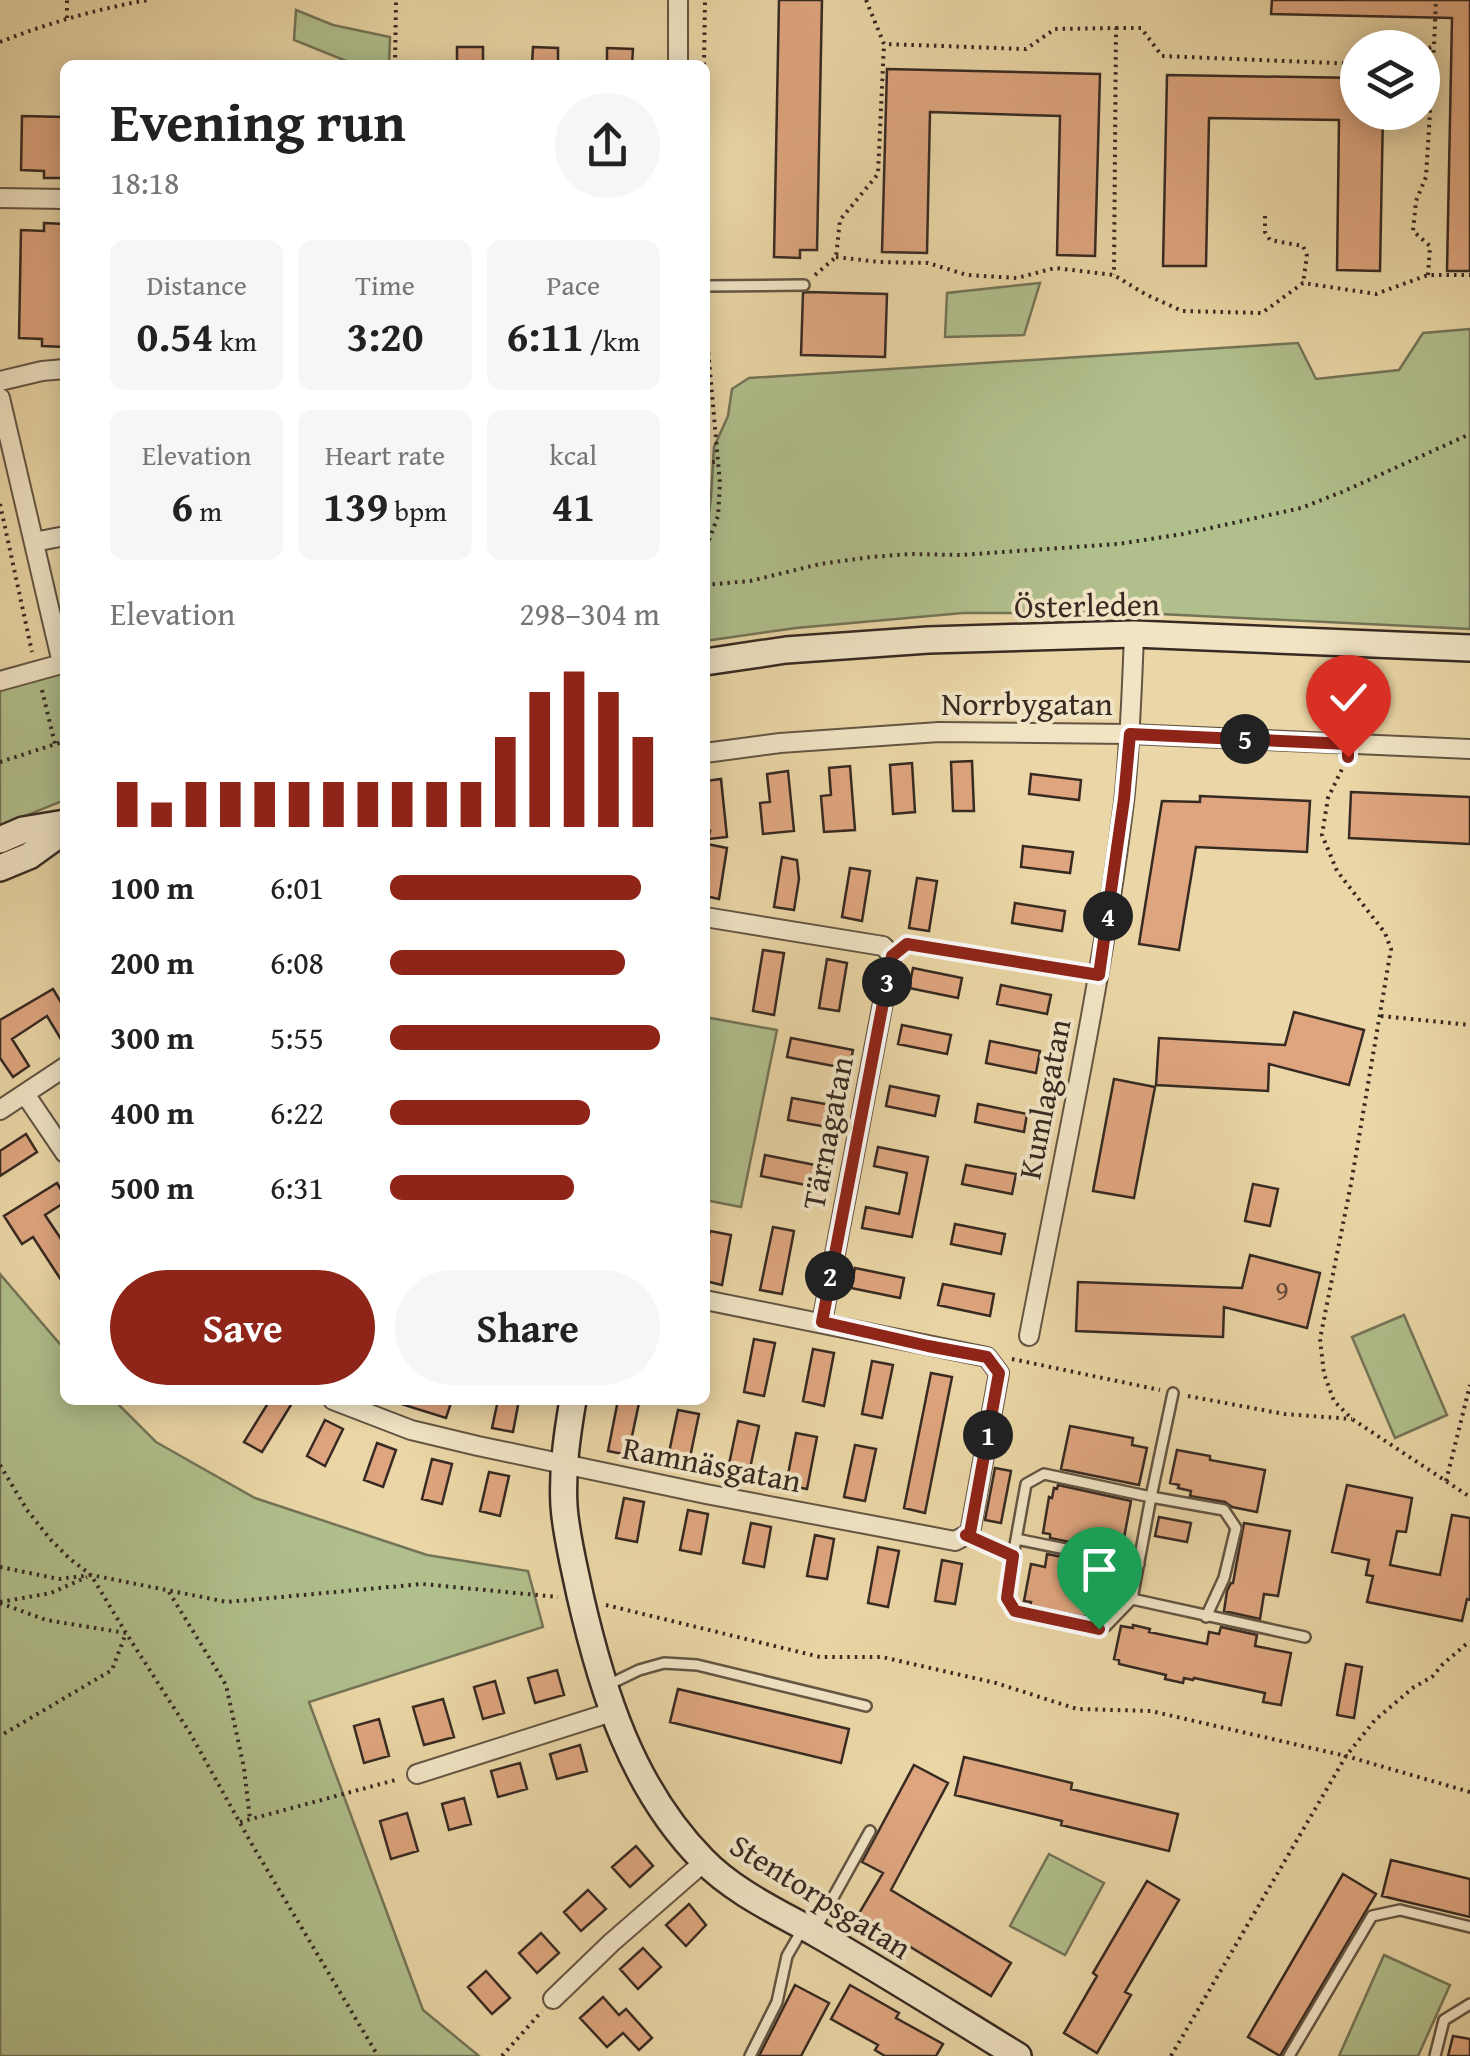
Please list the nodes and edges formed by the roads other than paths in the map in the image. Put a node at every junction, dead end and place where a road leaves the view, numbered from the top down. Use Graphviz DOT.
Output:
graph roads {
  1 [pos="678,0"];
  2 [pos="678,60"];
  3 [pos="0,198"];
  4 [pos="60,198"];
  5 [pos="804,285"];
  6 [pos="710,286"];
  7 [pos="60,369"];
  8 [pos="0,381"];
  9 [pos="0,398"];
  10 [pos="60,537"];
  11 [pos="34,542"];
  12 [pos="1134,634"];
  13 [pos="60,647"];
  14 [pos="1470,648"];
  15 [pos="710,661"];
  16 [pos="60,664"];
  17 [pos="0,681"];
  18 [pos="1130,734"];
  19 [pos="1470,749"];
  20 [pos="710,752"];
  21 [pos="60,826"];
  22 [pos="60,830"];
  23 [pos="0,840"];
  24 [pos="0,868"];
  25 [pos="710,918"];
  26 [pos="60,1070"];
  27 [pos="25,1094"];
  28 [pos="0,1110"];
  29 [pos="60,1145"];
  30 [pos="710,1301"];
  31 [pos="822,1322"];
  32 [pos="1029,1336"];
  33 [pos="1173,1393"];
  34 [pos="346,1405"];
  35 [pos="572,1405"];
  36 [pos="564,1463"];
  37 [pos="1152,1497"];
  38 [pos="966,1535"];
  39 [pos="1016,1539"];
  40 [pos="1013,1556"];
  41 [pos="1139,1564"];
  42 [pos="1132,1600"];
  43 [pos="1206,1617"];
  44 [pos="1305,1637"];
  45 [pos="604,1687"];
  46 [pos="866,1706"];
  47 [pos="612,1712"];
  48 [pos="417,1774"];
  49 [pos="870,1831"];
  50 [pos="704,1862"];
  51 [pos="1470,1926"];
  52 [pos="809,1930"];
  53 [pos="553,1999"];
  54 [pos="1470,2004"];
  55 [pos="750,2056"];
  56 [pos="1018,2056"];
  57 [pos="1290,2056"];
  58 [pos="1435,2056"];
  1 -- 2 [label="street"];
  3 -- 4 [label="street"];
  5 -- 6 [label="lane"];
  7 -- 8 [label="street"];
  9 -- 11 [label="street"];
  10 -- 11 [label="street"];
  11 -- 13 [label="street"];
  12 -- 14 [label="main road, Österleden"];
  12 -- 15 [label="main road, Österleden"];
  12 -- 18 [label="street, Kumlagatan"];
  16 -- 17 [label="street"];
  18 -- 19 [label="street, Norrbygatan"];
  18 -- 20 [label="street, Norrbygatan"];
  18 -- 32 [label="street, Kumlagatan"];
  21 -- 23 [label="main road"];
  22 -- 24 [label="main road"];
  25 -- 31 [label="street, Tärnagatan"];
  26 -- 27 [label="street"];
  27 -- 28 [label="street"];
  27 -- 29 [label="street"];
  30 -- 31 [label="street"];
  31 -- 38 [label="street"];
  33 -- 37 [label="lane"];
  34 -- 36 [label="street, Ramnäsgatan"];
  35 -- 36 [label="main road, Stentorpsgatan"];
  36 -- 38 [label="street, Ramnäsgatan"];
  36 -- 45 [label="main road, Stentorpsgatan"];
  37 -- 39 [label="lane"];
  37 -- 41 [label="lane"];
  37 -- 43 [label="lane"];
  38 -- 40 [label="lane"];
  39 -- 40 [label="lane"];
  39 -- 41 [label="lane"];
  40 -- 42 [label="lane"];
  41 -- 42 [label="lane"];
  42 -- 43 [label="lane"];
  43 -- 44 [label="lane"];
  45 -- 46 [label="lane"];
  45 -- 47 [label="main road, Stentorpsgatan"];
  47 -- 48 [label="street"];
  47 -- 50 [label="main road, Stentorpsgatan"];
  49 -- 52 [label="lane"];
  50 -- 52 [label="main road, Stentorpsgatan"];
  50 -- 53 [label="street"];
  51 -- 57 [label="lane"];
  52 -- 55 [label="lane"];
  52 -- 56 [label="main road, Stentorpsgatan"];
  54 -- 58 [label="lane"];
}
